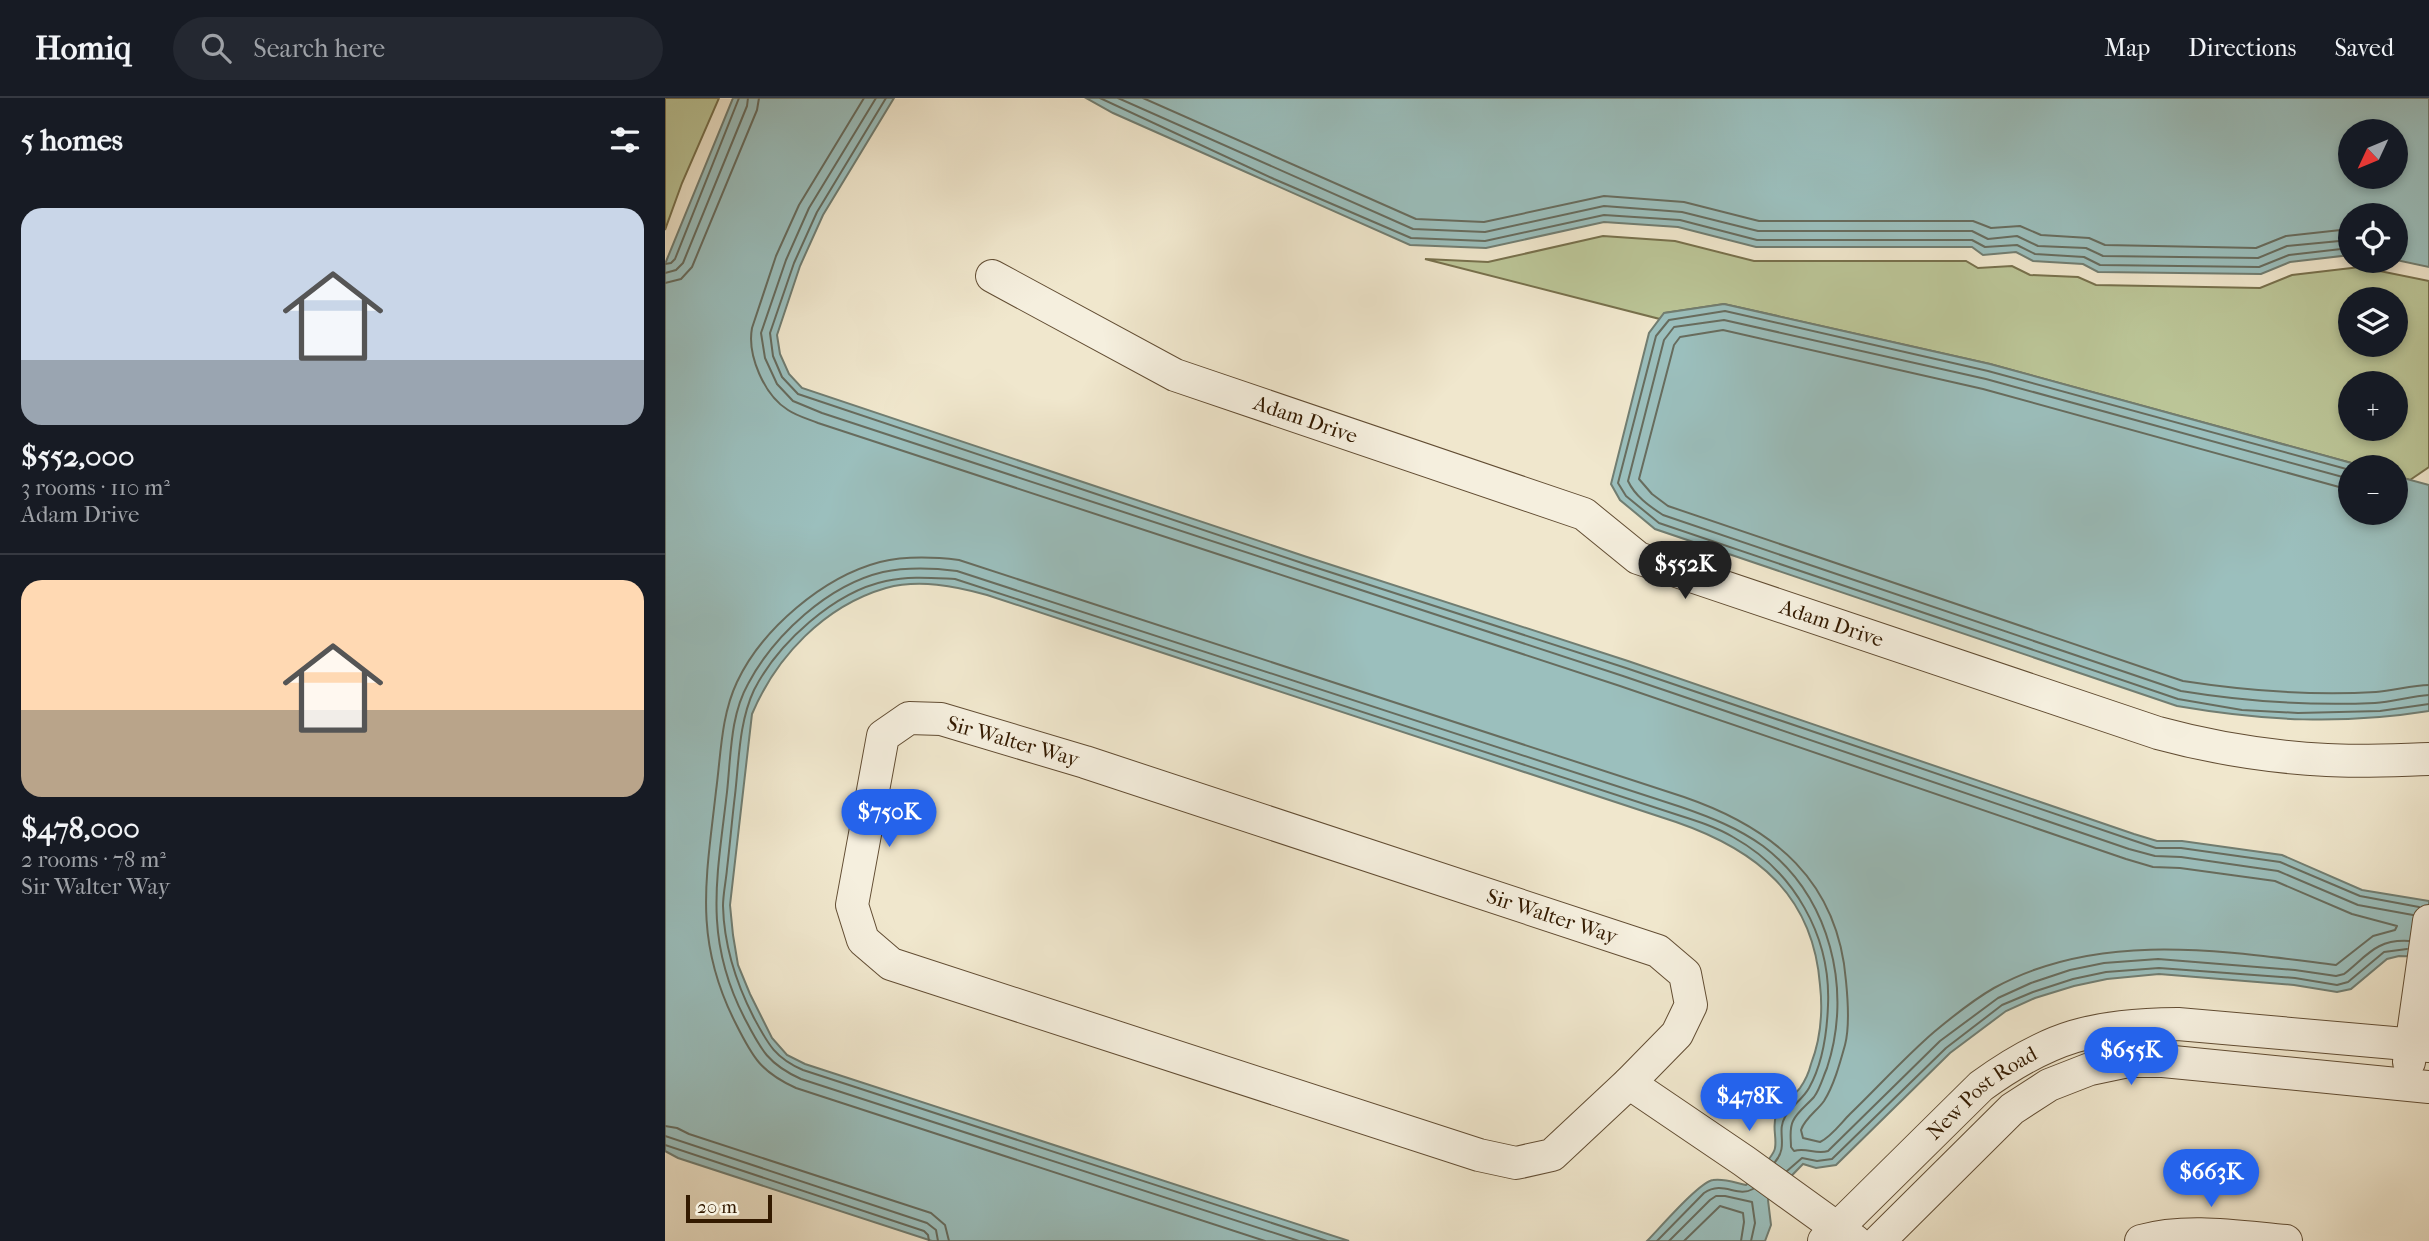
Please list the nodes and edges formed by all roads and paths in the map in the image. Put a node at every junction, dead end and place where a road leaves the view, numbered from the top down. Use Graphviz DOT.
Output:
graph roads {
  1 [pos="992,276"];
  2 [pos="2429,759"];
  3 [pos="2429,921"];
  4 [pos="2420,1045"];
  5 [pos="1629,1083"];
  6 [pos="2417,1086"];
  7 [pos="1839,1236"];
  8 [pos="1879,1241"];
  9 [pos="2141,1241"];
  10 [pos="2286,1241"];
  1 -- 2 [label="street, Adam Drive"];
  3 -- 4 [label="street"];
  4 -- 6 [label="street"];
  4 -- 7 [label="street, New Post Road"];
  5 -- 5 [label="street, Sir Walter Way"];
  5 -- 7 [label="street"];
  6 -- 8 [label="street, New Post Road"];
  9 -- 10 [label="street"];
}
